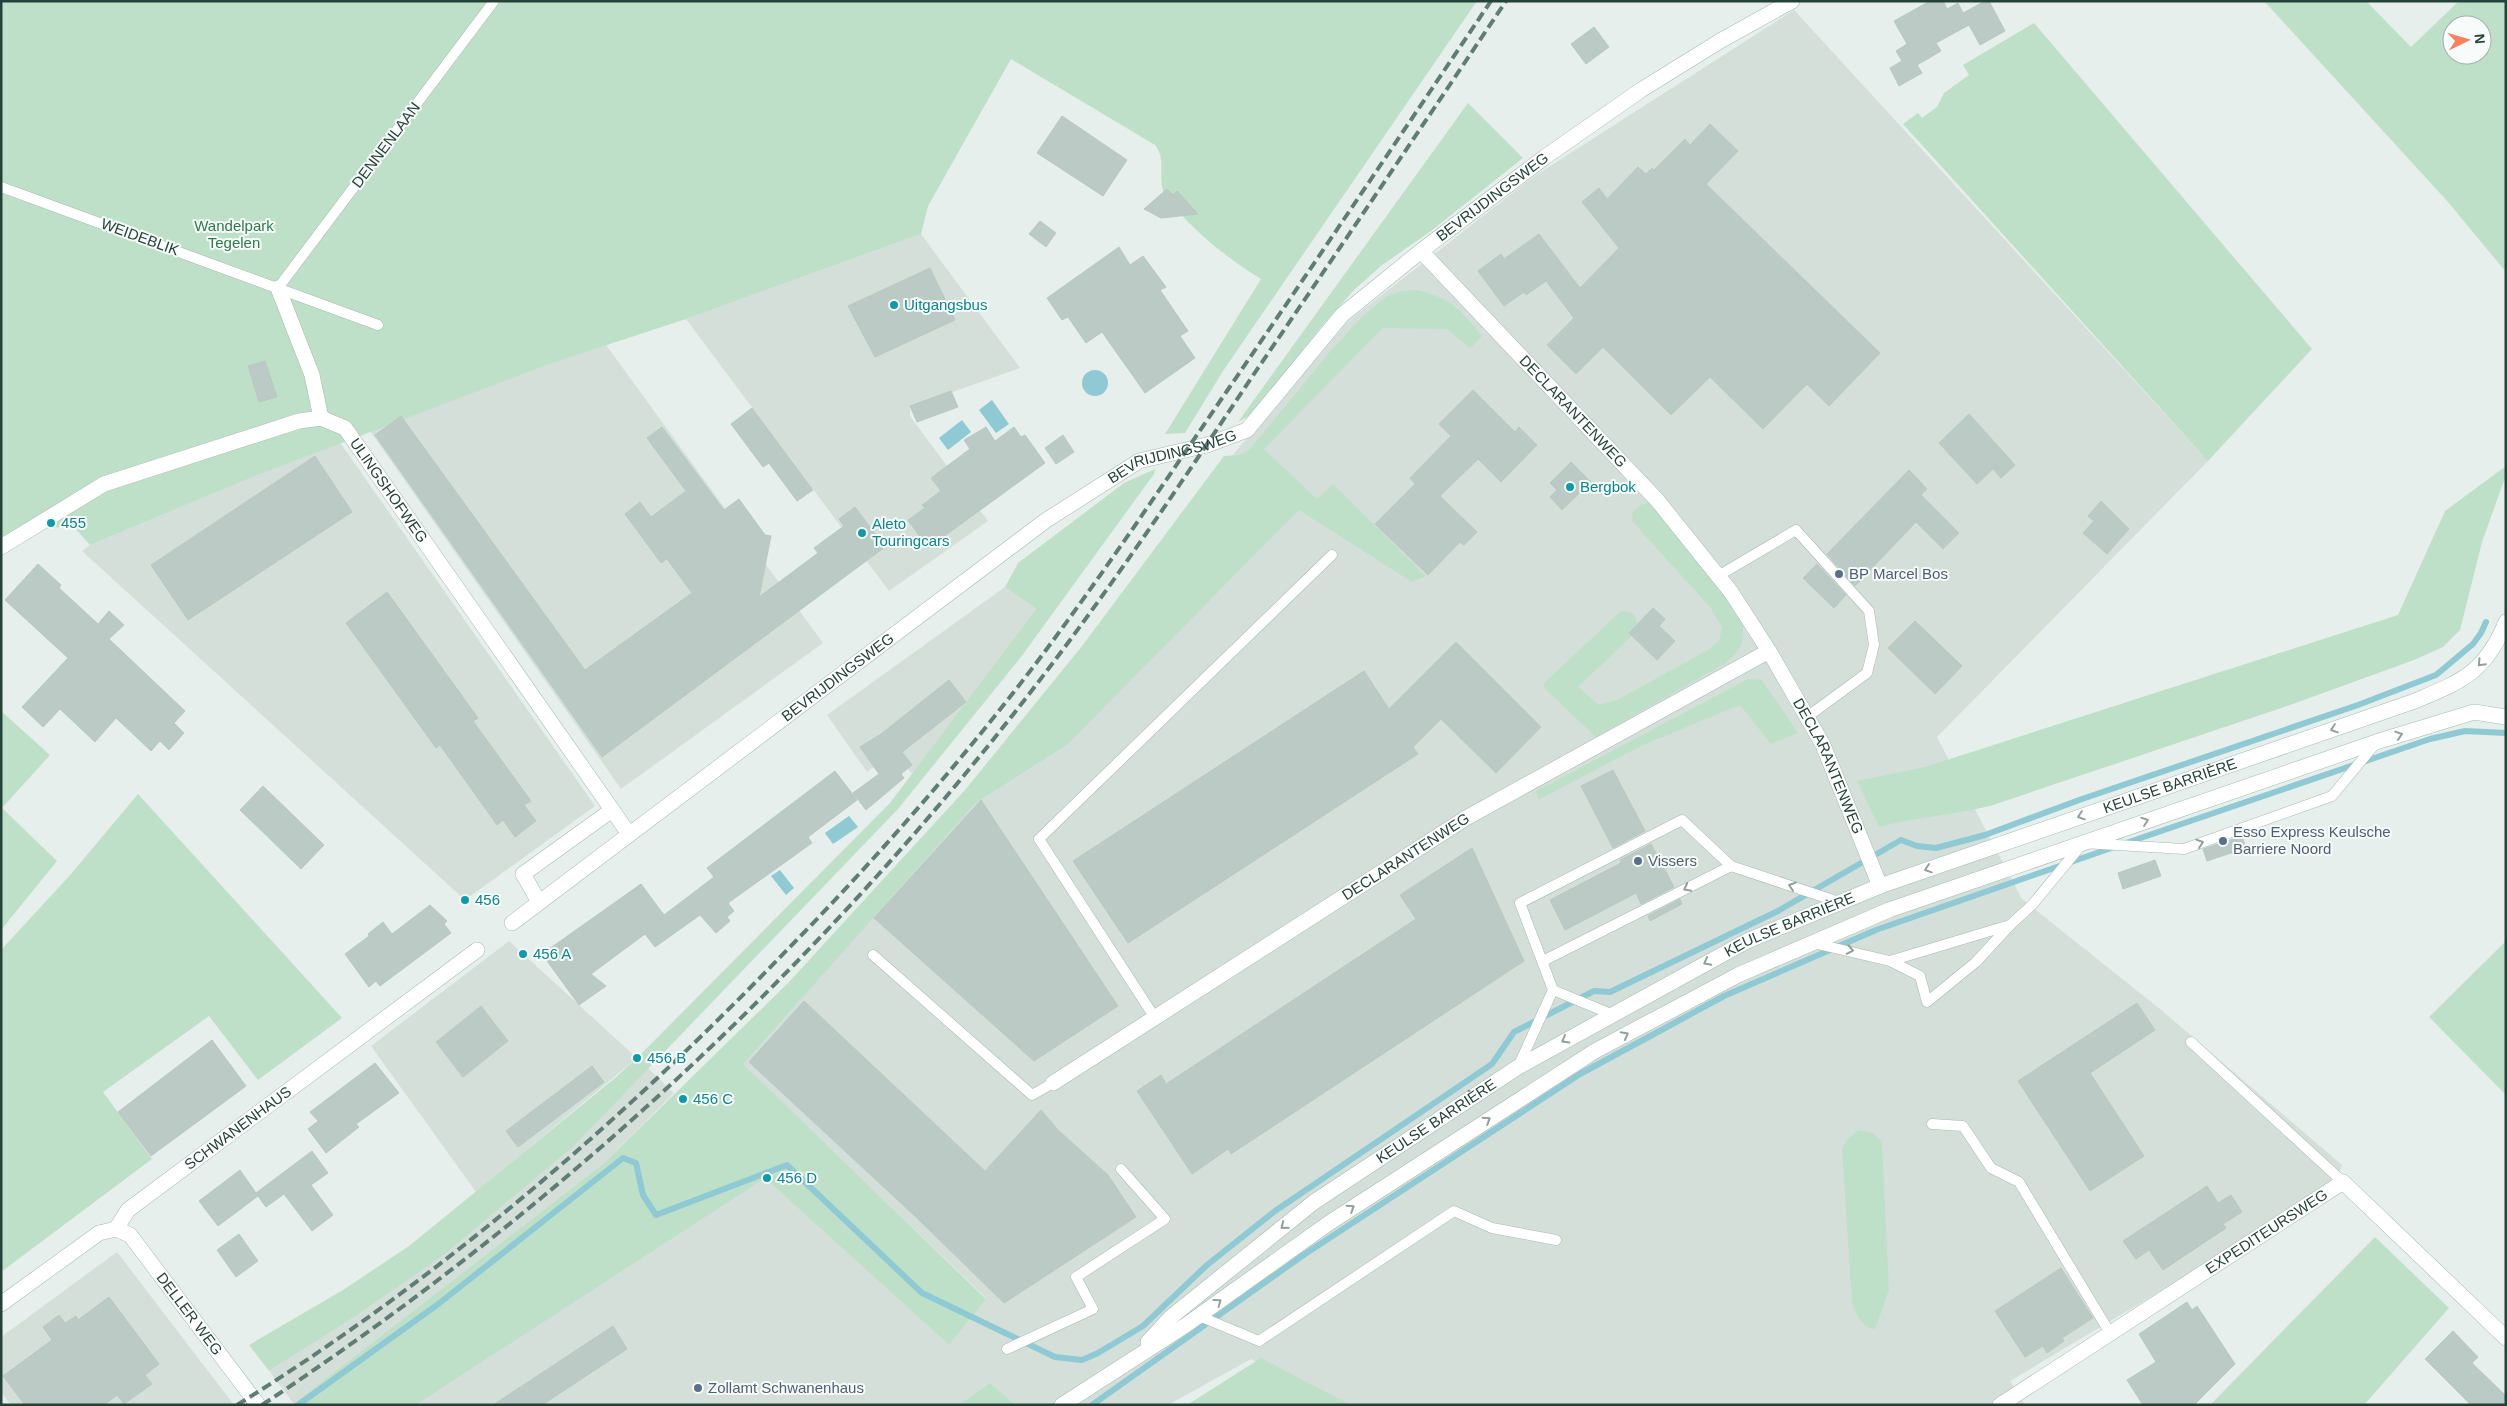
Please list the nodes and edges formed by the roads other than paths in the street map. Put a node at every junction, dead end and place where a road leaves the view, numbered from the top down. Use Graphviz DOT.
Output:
graph roads {
  1 [pos="494,1"];
  2 [pos="1792,1"];
  3 [pos="1,187"];
  4 [pos="1421,251"];
  5 [pos="278,288"];
  6 [pos="378,325"];
  7 [pos="321,418"];
  8 [pos="1,547"];
  9 [pos="1332,555"];
  10 [pos="1718,576"];
  11 [pos="2506,622"];
  12 [pos="1769,651"];
  13 [pos="1807,717"];
  14 [pos="2506,717"];
  15 [pos="2376,742"];
  16 [pos="612,810"];
  17 [pos="629,834"];
  18 [pos="2083,843"];
  19 [pos="1731,866"];
  20 [pos="1880,886"];
  21 [pos="539,902"];
  22 [pos="1839,902"];
  23 [pos="512,923"];
  24 [pos="2010,925"];
  25 [pos="1810,942"];
  26 [pos="477,950"];
  27 [pos="873,956"];
  28 [pos="1543,961"];
  29 [pos="1890,961"];
  30 [pos="1553,990"];
  31 [pos="1611,1014"];
  32 [pos="1155,1018"];
  33 [pos="2191,1042"];
  34 [pos="1518,1067"];
  35 [pos="1053,1083"];
  36 [pos="1932,1124"];
  37 [pos="1121,1169"];
  38 [pos="2343,1182"];
  39 [pos="116,1230"];
  40 [pos="1556,1240"];
  41 [pos="1,1304"];
  42 [pos="1198,1316"];
  43 [pos="2110,1333"];
  44 [pos="2506,1338"];
  45 [pos="1006,1349"];
  46 [pos="1133,1357"];
  47 [pos="258,1405"];
  48 [pos="1062,1405"];
  49 [pos="2000,1405"];
  1 -- 5 [label="lane, DENNENLAAN"];
  2 -- 4 [label="street, BEVRIJDINGSWEG"];
  3 -- 5 [label="lane, WEIDEBLIK"];
  4 -- 10 [label="street, DECLARANTENWEG"];
  4 -- 17 [label="street, BEVRIJDINGSWEG"];
  5 -- 6 [label="lane, WEIDEBLIK"];
  5 -- 7 [label="street"];
  7 -- 8 [label="street"];
  7 -- 16 [label="street, ULINGSHOFWEG"];
  9 -- 32 [label="lane"];
  10 -- 12 [label="street, DECLARANTENWEG"];
  10 -- 13 [label="lane"];
  11 -- 20 [label="street, KEULSE BARRIÈRE, one-way"];
  12 -- 13 [label="street, DECLARANTENWEG"];
  12 -- 32 [label="street, DECLARANTENWEG"];
  13 -- 20 [label="street, DECLARANTENWEG"];
  15 -- 14 [label="street, KEULSE BARRIÈRE, one-way"];
  18 -- 15 [label="street, KEULSE BARRIÈRE, one-way"];
  18 -- 15 [label="lane, one-way"];
  16 -- 17 [label="street, ULINGSHOFWEG"];
  16 -- 21 [label="street"];
  17 -- 21 [label="street, BEVRIJDINGSWEG"];
  18 -- 24 [label="lane"];
  18 -- 25 [label="street, KEULSE BARRIÈRE"];
  22 -- 19 [label="lane, one-way"];
  19 -- 28 [label="lane, one-way"];
  19 -- 28 [label="lane"];
  20 -- 22 [label="street, KEULSE BARRIÈRE"];
  21 -- 23 [label="street, BEVRIJDINGSWEG"];
  22 -- 31 [label="street, KEULSE BARRIÈRE, one-way"];
  24 -- 29 [label="lane"];
  24 -- 29 [label="lane"];
  25 -- 29 [label="lane, one-way"];
  42 -- 25 [label="street, KEULSE BARRIÈRE, one-way"];
  26 -- 39 [label="street, SCHWANENHAUS"];
  27 -- 35 [label="lane"];
  28 -- 30 [label="lane"];
  30 -- 31 [label="lane"];
  30 -- 34 [label="lane"];
  31 -- 34 [label="street, KEULSE BARRIÈRE, one-way"];
  32 -- 35 [label="street, DECLARANTENWEG"];
  33 -- 38 [label="lane"];
  34 -- 46 [label="street, KEULSE BARRIÈRE, one-way"];
  36 -- 43 [label="lane"];
  37 -- 45 [label="lane"];
  38 -- 43 [label="street, EXPEDITEURSWEG"];
  38 -- 44 [label="street, EXPEDITEURSWEG"];
  39 -- 41 [label="street"];
  39 -- 47 [label="street, DELLER WEG"];
  40 -- 42 [label="lane"];
  42 -- 46 [label="street, KEULSE BARRIÈRE"];
  43 -- 49 [label="street, EXPEDITEURSWEG"];
  46 -- 48 [label="street, KEULSE BARRIÈRE"];
}
